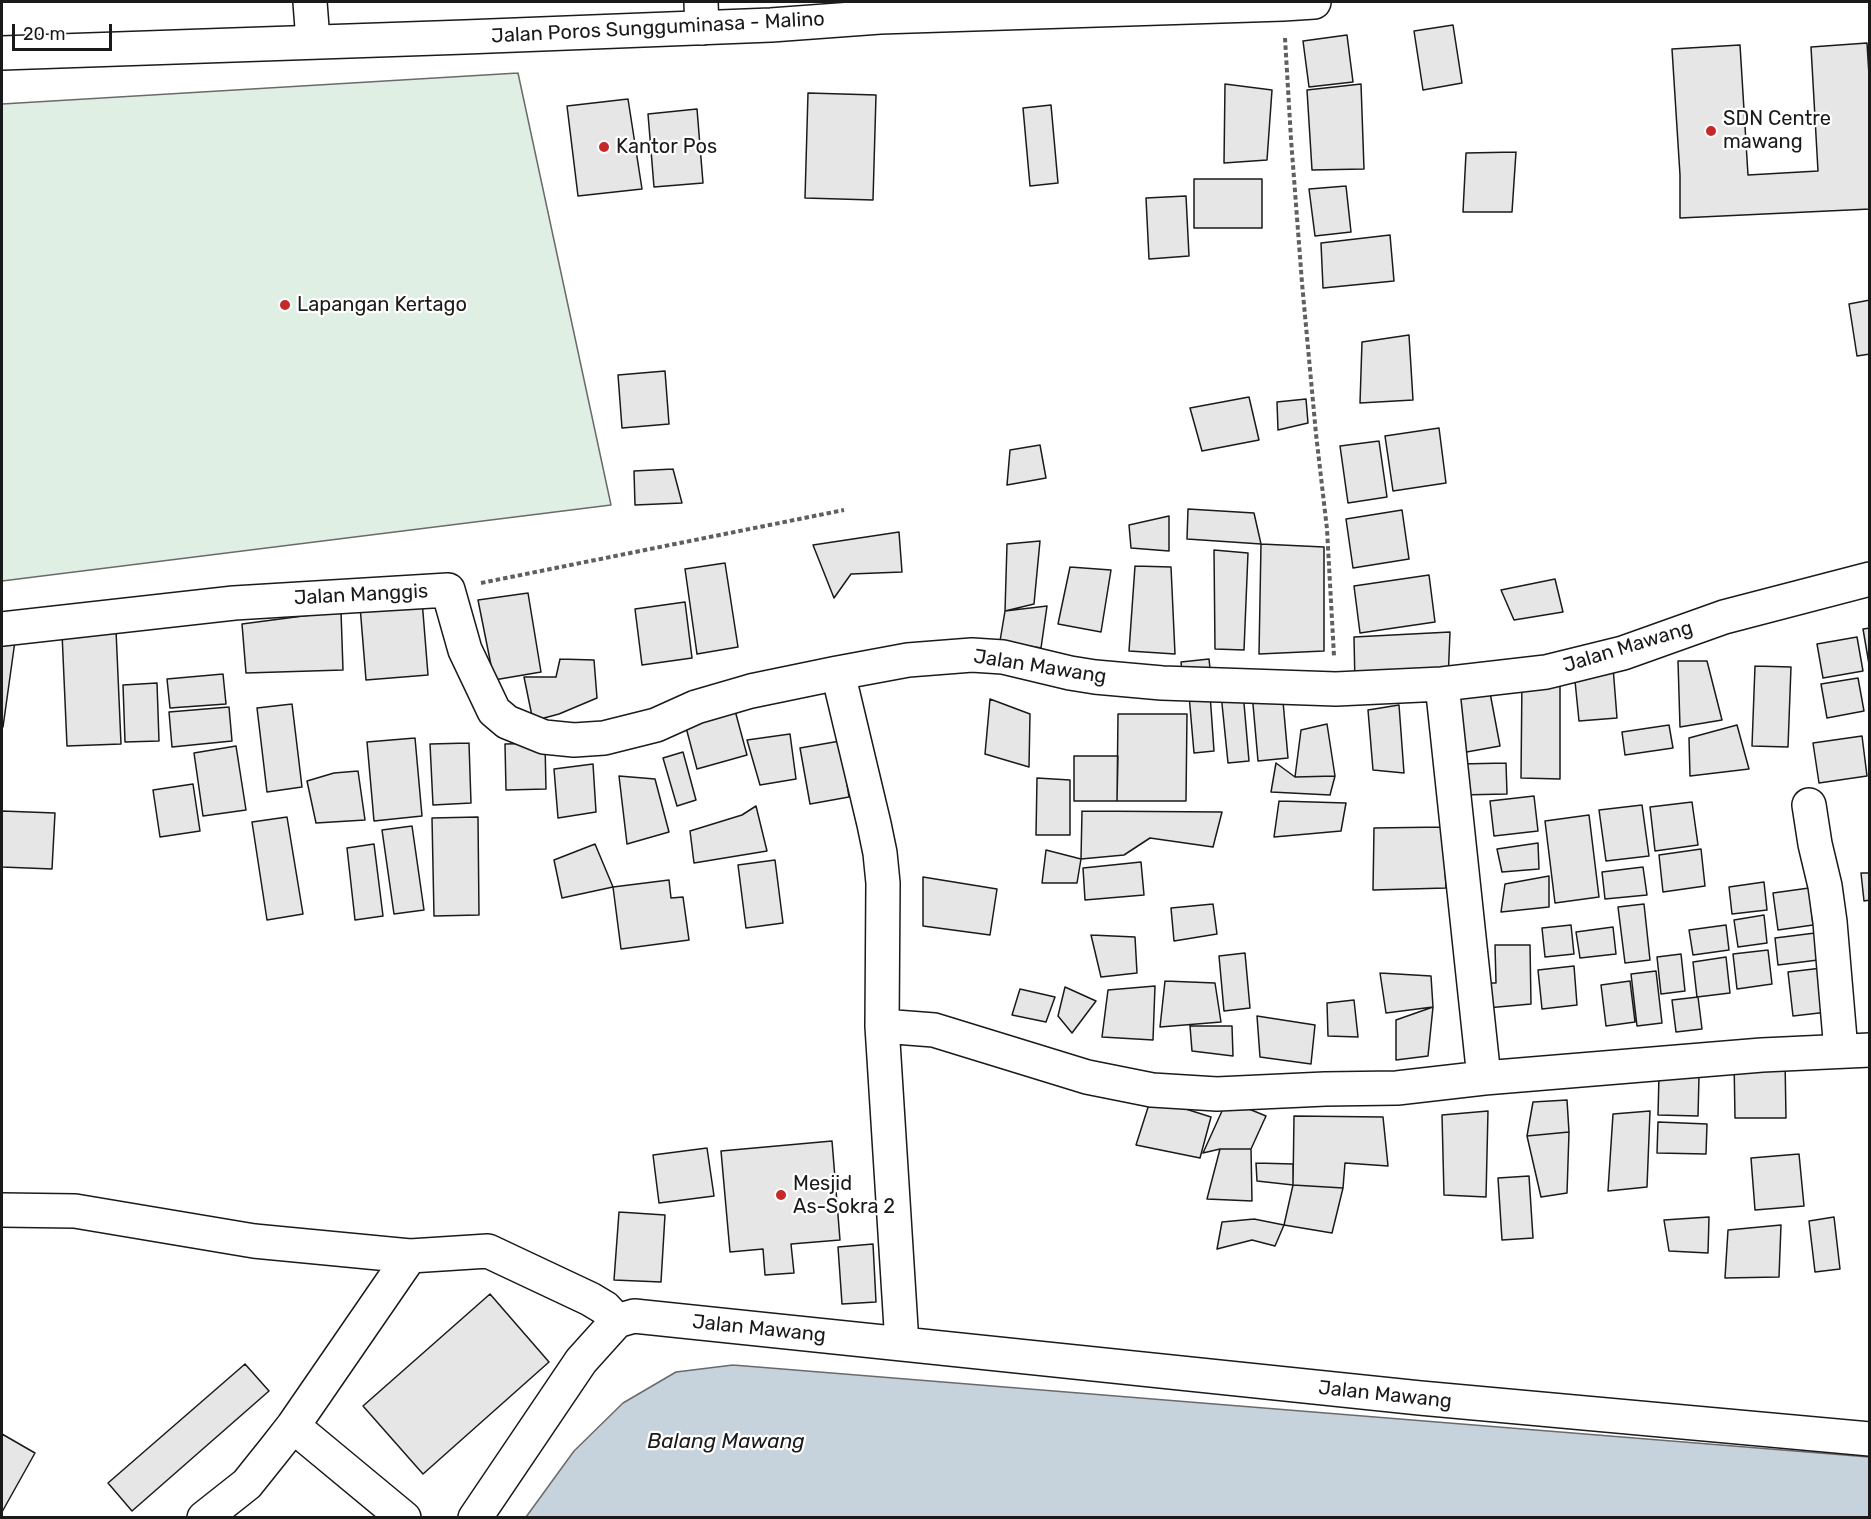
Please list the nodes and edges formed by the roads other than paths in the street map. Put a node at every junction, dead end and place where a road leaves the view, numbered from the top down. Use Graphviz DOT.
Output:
graph roads {
  1 [pos="310,2"];
  2 [pos="1298,3"];
  3 [pos="1178,5"];
  4 [pos="701,15"];
  5 [pos="313,41"];
  6 [pos="2,53"];
  7 [pos="1869,579"];
  8 [pos="2,629"];
  9 [pos="838,673"];
  10 [pos="1442,684"];
  11 [pos="1809,805"];
  12 [pos="882,1026"];
  13 [pos="1855,1051"];
  14 [pos="1484,1078"];
  15 [pos="2,1210"];
  16 [pos="410,1256"];
  17 [pos="617,1321"];
  18 [pos="902,1344"];
  19 [pos="293,1426"];
  20 [pos="1869,1439"];
  21 [pos="204,1518"];
  22 [pos="404,1518"];
  23 [pos="475,1518"];
  1 -- 5 [label="street"];
  2 -- 3 [label="street, Jalan Poros Sungguminasa - Malino"];
  3 -- 4 [label="street, Jalan Poros Sungguminasa - Malino"];
  4 -- 5 [label="street, Jalan Poros Sungguminasa - Malino"];
  5 -- 6 [label="street, Jalan Poros Sungguminasa - Malino"];
  7 -- 10 [label="street, Jalan Mawang"];
  8 -- 9 [label="street, Jalan Manggis"];
  9 -- 10 [label="street, Jalan Mawang"];
  9 -- 12 [label="street"];
  10 -- 14 [label="street"];
  11 -- 13 [label="street"];
  12 -- 14 [label="street"];
  12 -- 18 [label="street"];
  13 -- 14 [label="street"];
  15 -- 16 [label="street"];
  16 -- 17 [label="street"];
  16 -- 19 [label="street"];
  17 -- 18 [label="street, Jalan Mawang"];
  17 -- 23 [label="street"];
  18 -- 20 [label="street, Jalan Mawang"];
  19 -- 21 [label="street"];
  19 -- 22 [label="street"];
}
